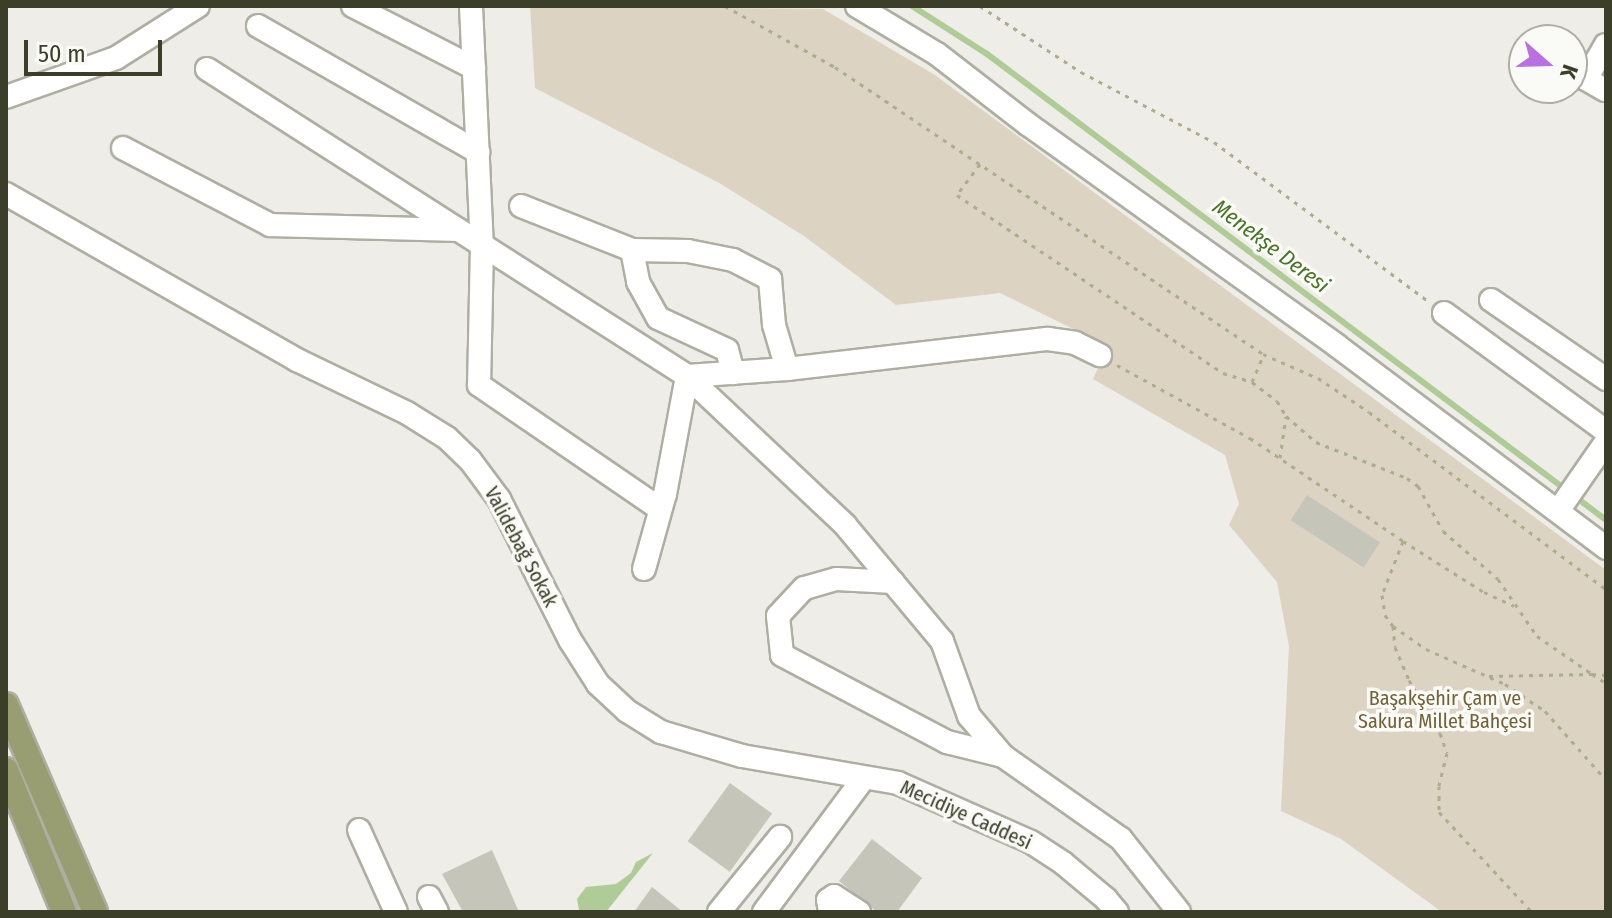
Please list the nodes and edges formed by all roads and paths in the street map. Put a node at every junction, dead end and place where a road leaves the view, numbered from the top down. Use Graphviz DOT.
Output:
graph roads {
  1 [pos="198,6"];
  2 [pos="353,6"];
  3 [pos="471,6"];
  4 [pos="725,6"];
  5 [pos="857,6"];
  6 [pos="980,6"];
  7 [pos="258,26"];
  8 [pos="1606,45"];
  9 [pos="474,68"];
  10 [pos="207,69"];
  11 [pos="1605,90"];
  12 [pos="6,97"];
  13 [pos="123,148"];
  14 [pos="478,152"];
  15 [pos="980,164"];
  16 [pos="6,194"];
  17 [pos="521,206"];
  18 [pos="459,230"];
  19 [pos="482,245"];
  20 [pos="632,250"];
  21 [pos="1491,300"];
  22 [pos="1444,313"];
  23 [pos="1263,354"];
  24 [pos="1100,355"];
  25 [pos="787,369"];
  26 [pos="733,373"];
  27 [pos="687,376"];
  28 [pos="1606,379"];
  29 [pos="1252,382"];
  30 [pos="1286,416"];
  31 [pos="1606,431"];
  32 [pos="1606,442"];
  33 [pos="1280,458"];
  34 [pos="660,509"];
  35 [pos="1558,511"];
  36 [pos="1403,541"];
  37 [pos="1606,548"];
  38 [pos="644,569"];
  39 [pos="893,582"];
  40 [pos="1606,589"];
  41 [pos="1517,607"];
  42 [pos="1393,626"];
  43 [pos="1592,674"];
  44 [pos="1606,675"];
  45 [pos="1486,676"];
  46 [pos="1606,683"];
  47 [pos="6,705"];
  48 [pos="1003,756"];
  49 [pos="6,770"];
  50 [pos="864,778"];
  51 [pos="1606,780"];
  52 [pos="26,805"];
  53 [pos="359,830"];
  54 [pos="780,837"];
  55 [pos="726,903"];
  56 [pos="854,911"];
  57 [pos="64,912"];
  58 [pos="95,912"];
  59 [pos="396,912"];
  60 [pos="752,912"];
  61 [pos="764,912"];
  62 [pos="830,912"];
  63 [pos="1117,912"];
  64 [pos="1179,912"];
  65 [pos="1532,912"];
  1 -- 12 [label="street"];
  2 -- 9 [label="street"];
  3 -- 9 [label="street"];
  4 -- 15 [label="path"];
  5 -- 35 [label="street"];
  6 -- 22 [label="path"];
  7 -- 14 [label="street"];
  8 -- 11 [label="street"];
  9 -- 14 [label="street"];
  10 -- 18 [label="street"];
  13 -- 18 [label="street"];
  14 -- 19 [label="street"];
  15 -- 23 [label="path"];
  15 -- 29 [label="path"];
  16 -- 50 [label="street, Validebağ Sokak"];
  17 -- 20 [label="street"];
  18 -- 19 [label="street"];
  19 -- 27 [label="street"];
  19 -- 34 [label="street"];
  20 -- 25 [label="street"];
  20 -- 26 [label="street"];
  21 -- 28 [label="street"];
  22 -- 31 [label="street"];
  23 -- 29 [label="path"];
  23 -- 40 [label="path"];
  24 -- 25 [label="street"];
  24 -- 33 [label="path"];
  25 -- 26 [label="street"];
  26 -- 27 [label="street"];
  27 -- 34 [label="street"];
  27 -- 39 [label="street"];
  29 -- 30 [label="path"];
  30 -- 33 [label="path"];
  30 -- 41 [label="path"];
  32 -- 35 [label="street"];
  33 -- 36 [label="path"];
  34 -- 38 [label="street"];
  35 -- 37 [label="street"];
  36 -- 41 [label="path"];
  36 -- 42 [label="path"];
  39 -- 48 [label="street"];
  39 -- 48 [label="street"];
  41 -- 43 [label="path"];
  42 -- 45 [label="path"];
  42 -- 65 [label="path"];
  43 -- 44 [label="path"];
  43 -- 45 [label="path"];
  43 -- 46 [label="path"];
  45 -- 51 [label="path"];
  47 -- 52 [label="main road"];
  48 -- 64 [label="street"];
  49 -- 52 [label="main road"];
  50 -- 61 [label="street"];
  50 -- 63 [label="street, Mecidiye Caddesi"];
  52 -- 57 [label="main road"];
  52 -- 58 [label="main road"];
  53 -- 59 [label="street"];
  54 -- 55 [label="street"];
  55 -- 60 [label="street"];
  56 -- 62 [label="street"];
}
